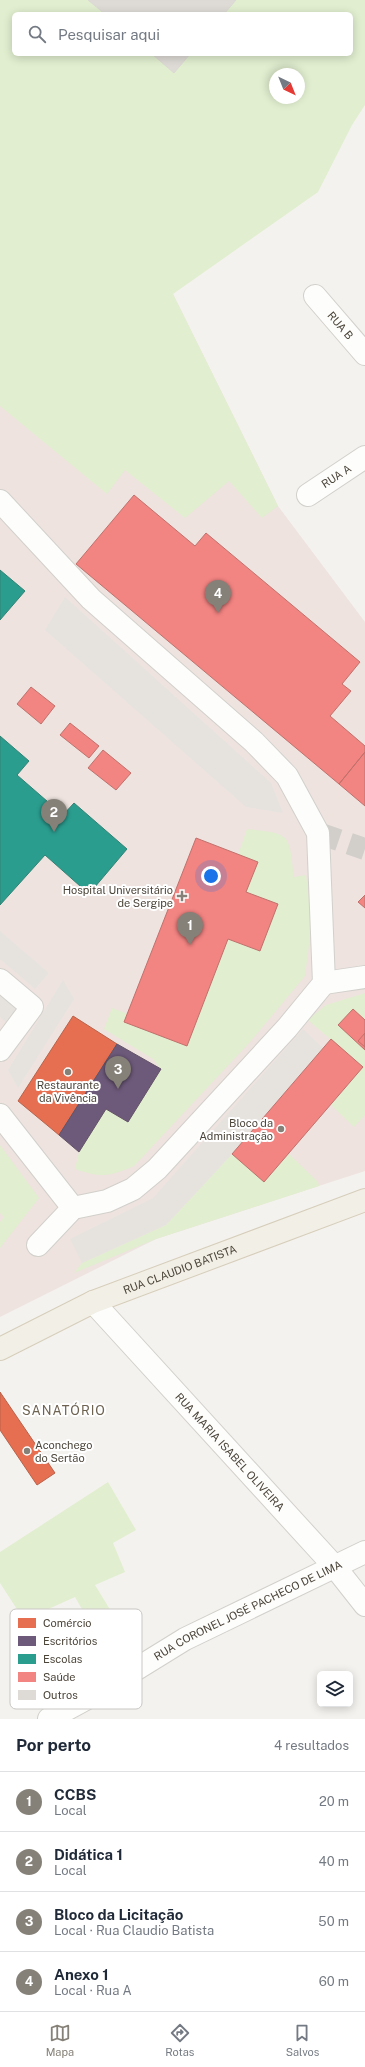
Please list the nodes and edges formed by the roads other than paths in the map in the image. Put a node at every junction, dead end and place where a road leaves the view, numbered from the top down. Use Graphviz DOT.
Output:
graph roads {
  1 [pos="315,296"];
  2 [pos="365,354"];
  3 [pos="365,457"];
  4 [pos="308,495"];
  5 [pos="0,501"];
  6 [pos="365,977"];
  7 [pos="0,980"];
  8 [pos="324,983"];
  9 [pos="0,1050"];
  10 [pos="0,1115"];
  11 [pos="364,1202"];
  12 [pos="73,1208"];
  13 [pos="38,1245"];
  14 [pos="93,1302"];
  15 [pos="0,1349"];
  16 [pos="365,1552"];
  17 [pos="335,1567"];
  18 [pos="365,1605"];
  19 [pos="142,1666"];
  20 [pos="68,1709"];
  21 [pos="50,1719"];
  1 -- 2 [label="street, RUA B"];
  3 -- 4 [label="street, RUA A"];
  5 -- 8 [label="street"];
  6 -- 8 [label="street"];
  7 -- 9 [label="street"];
  8 -- 12 [label="street"];
  10 -- 12 [label="street"];
  11 -- 14 [label="main road, RUA CLAUDIO BATISTA"];
  12 -- 13 [label="street"];
  14 -- 15 [label="main road, RUA CLAUDIO BATISTA"];
  14 -- 17 [label="street, RUA MARIA ISABEL OLIVEIRA"];
  16 -- 17 [label="street, RUA CORONEL JOSÉ PACHECO DE LIMA"];
  17 -- 18 [label="street, RUA MARIA ISABEL OLIVEIRA"];
  17 -- 19 [label="street, RUA CORONEL JOSÉ PACHECO DE LIMA"];
  20 -- 21 [label="street, RUA CORONEL JOSÉ PACHECO DE LIMA"];
}
